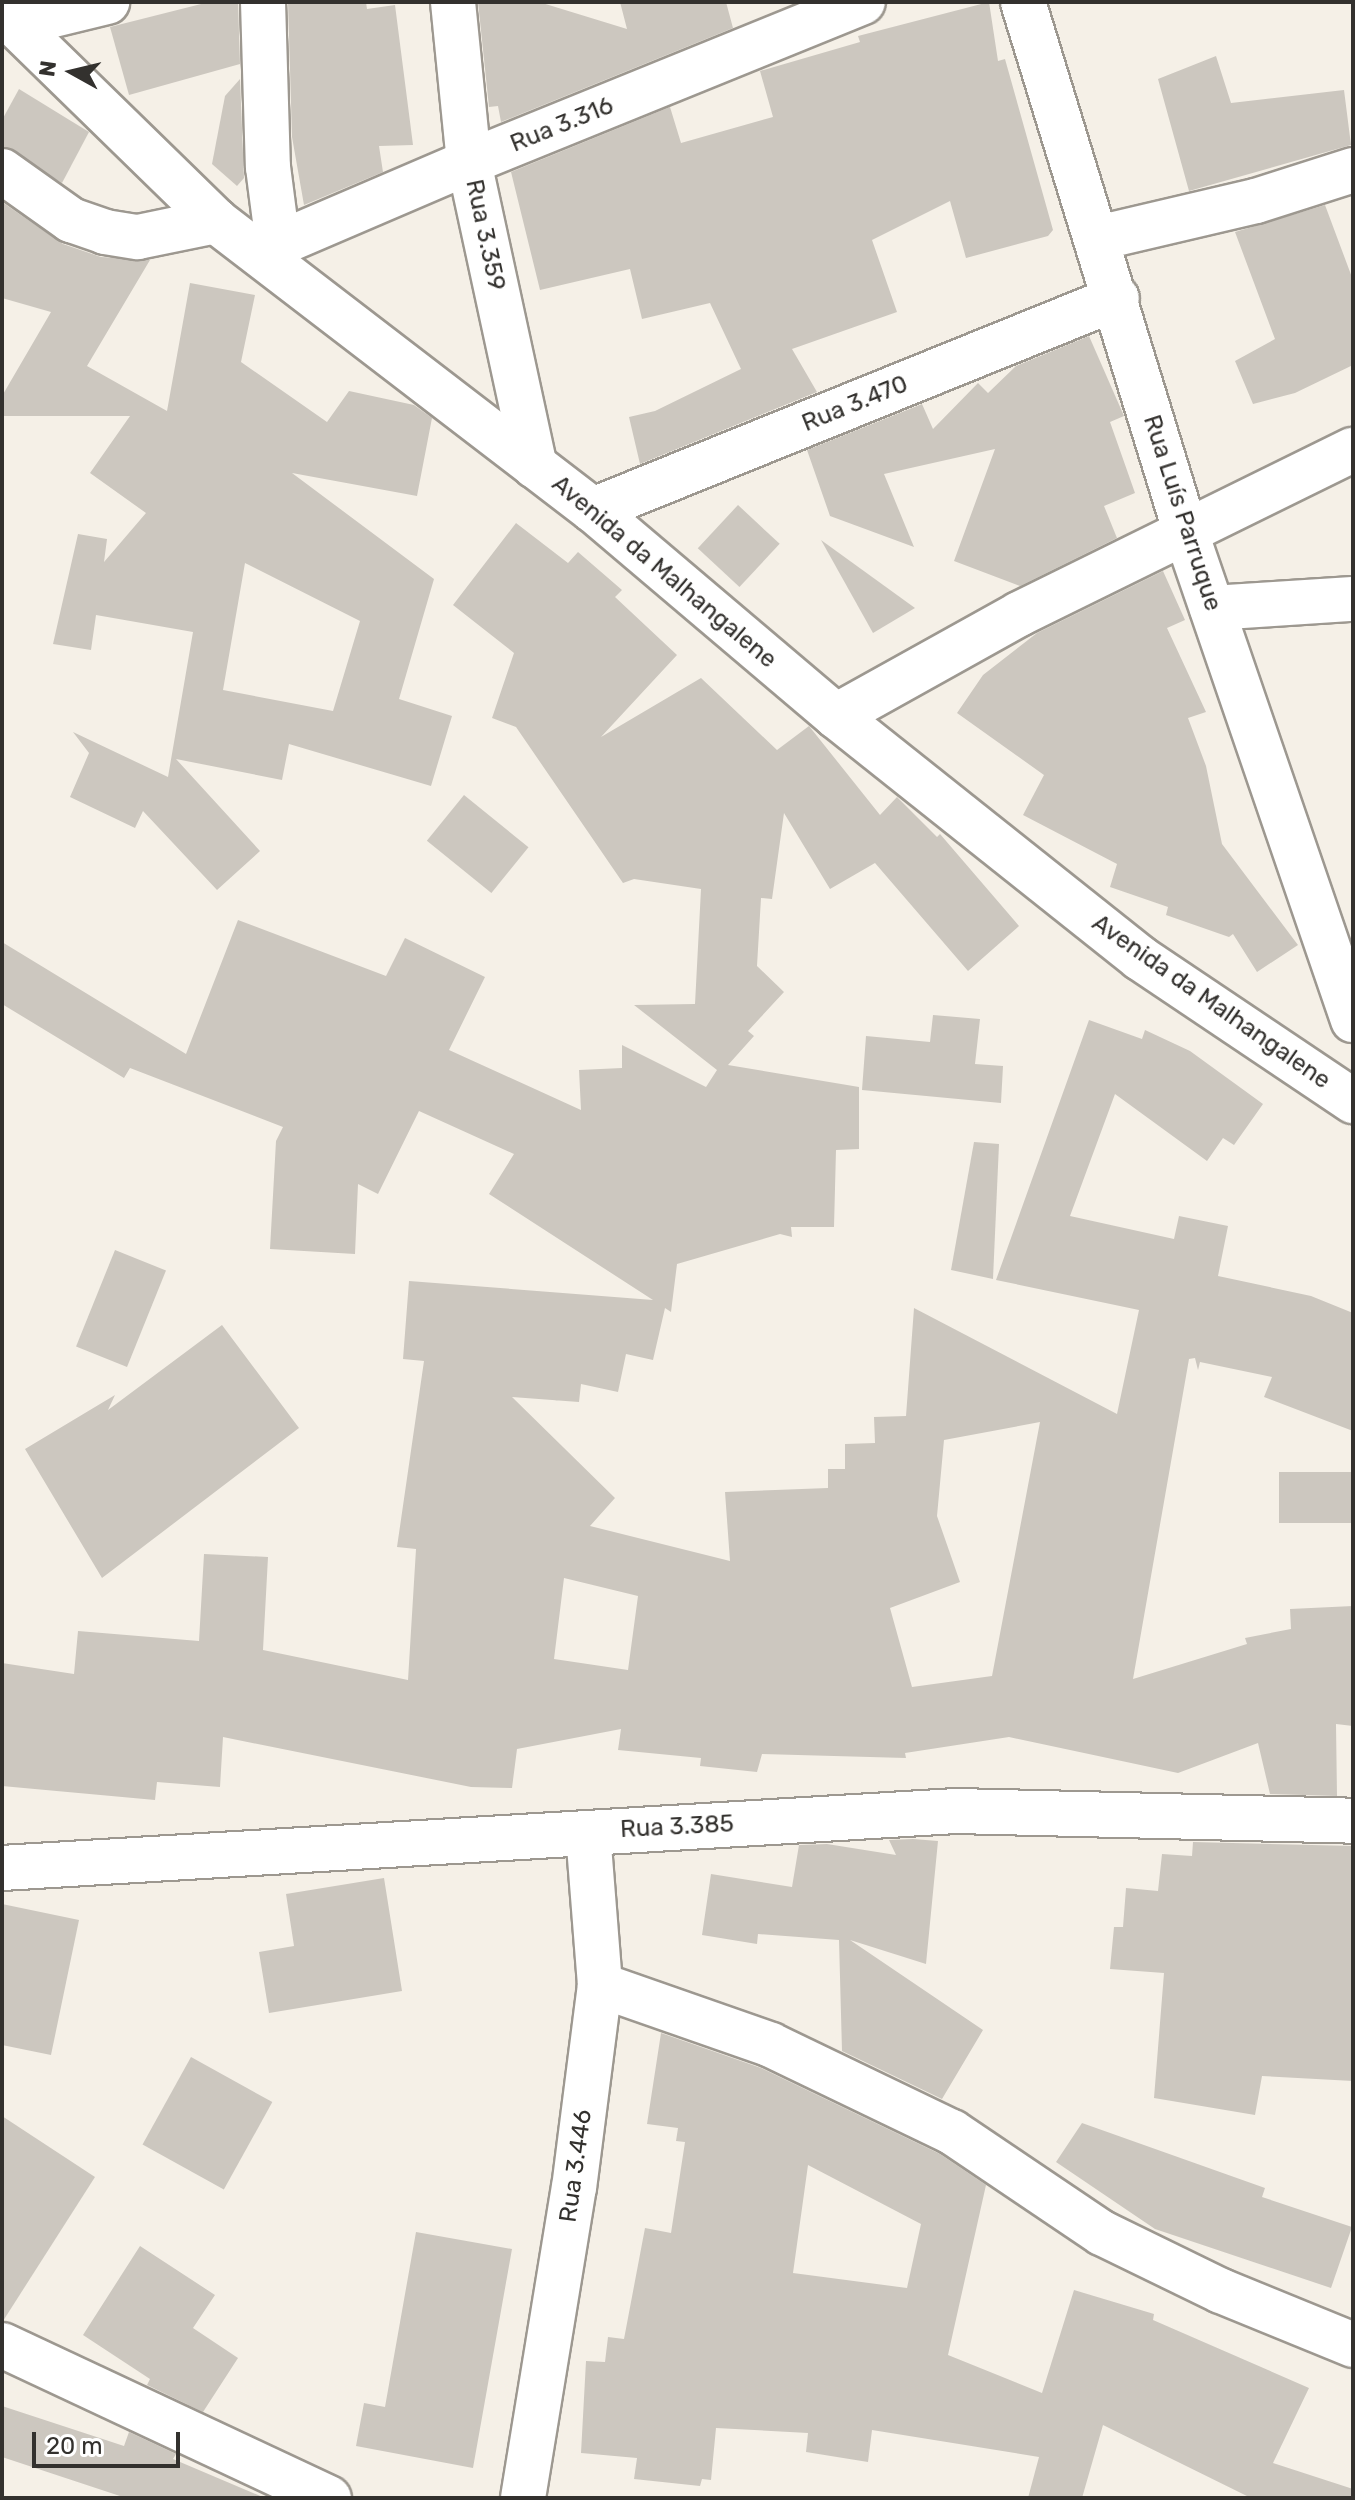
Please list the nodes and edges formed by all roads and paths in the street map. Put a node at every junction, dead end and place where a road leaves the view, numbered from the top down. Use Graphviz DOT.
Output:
graph roads {
  1 [pos="107,2"];
  2 [pos="263,2"];
  3 [pos="453,2"];
  4 [pos="863,2"];
  5 [pos="1023,2"];
  6 [pos="9,18"];
  7 [pos="469,162"];
  8 [pos="1353,170"];
  9 [pos="2,171"];
  10 [pos="216,221"];
  11 [pos="1098,238"];
  12 [pos="272,250"];
  13 [pos="1117,298"];
  14 [pos="1353,450"];
  15 [pos="535,466"];
  16 [pos="593,510"];
  17 [pos="1186,533"];
  18 [pos="1353,599"];
  19 [pos="1212,608"];
  20 [pos="836,716"];
  21 [pos="1353,1020"];
  22 [pos="1353,1101"];
  23 [pos="1353,1821"];
  24 [pos="588,1833"];
  25 [pos="2,1868"];
  26 [pos="600,1985"];
  27 [pos="2,2345"];
  28 [pos="1353,2345"];
  29 [pos="258,2484"];
  30 [pos="329,2498"];
  31 [pos="523,2498"];
  1 -- 6 [label="street"];
  2 -- 12 [label="street"];
  3 -- 7 [label="street, Rua 3.359"];
  4 -- 7 [label="street, Rua 3.316"];
  5 -- 11 [label="street, Rua Luís Parruque"];
  6 -- 10 [label="street, Avenida da Malhangalene"];
  7 -- 12 [label="street, Rua 3.316"];
  7 -- 15 [label="street, Rua 3.359"];
  8 -- 11 [label="street"];
  9 -- 10 [label="street"];
  10 -- 12 [label="street, Avenida da Malhangalene"];
  11 -- 13 [label="street, Rua Luís Parruque"];
  12 -- 15 [label="street, Avenida da Malhangalene"];
  13 -- 16 [label="street, Rua 3.470"];
  13 -- 17 [label="street, Rua Luís Parruque"];
  14 -- 17 [label="street"];
  15 -- 16 [label="street, Avenida da Malhangalene"];
  16 -- 20 [label="street, Avenida da Malhangalene"];
  17 -- 19 [label="street, Rua Luís Parruque"];
  17 -- 20 [label="street"];
  18 -- 19 [label="street"];
  19 -- 21 [label="street, Rua Luís Parruque"];
  20 -- 22 [label="street, Avenida da Malhangalene"];
  23 -- 24 [label="street, Rua 3.385"];
  24 -- 25 [label="street, Rua 3.385"];
  24 -- 26 [label="street, Rua 3.446"];
  26 -- 28 [label="street"];
  26 -- 31 [label="street, Rua 3.446"];
  27 -- 29 [label="street"];
  29 -- 30 [label="street"];
}
